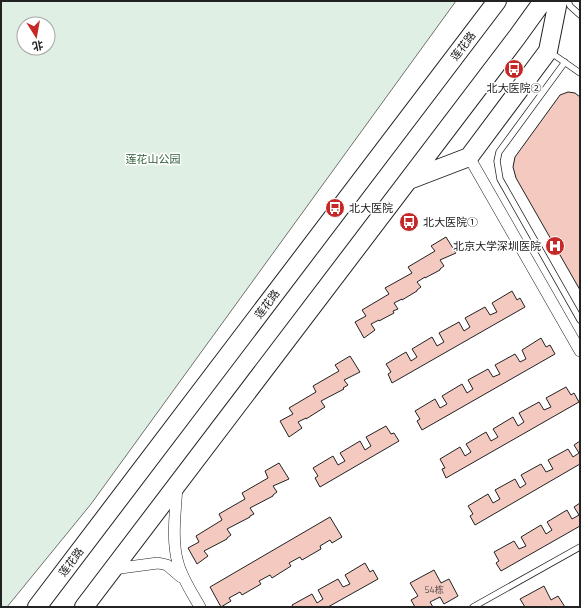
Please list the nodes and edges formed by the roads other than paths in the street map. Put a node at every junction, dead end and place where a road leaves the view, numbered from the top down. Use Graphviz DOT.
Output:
graph roads {
  1 [pos="497,1"];
  2 [pos="543,1"];
  3 [pos="558,1"];
  4 [pos="568,1"];
  5 [pos="580,16"];
  6 [pos="548,51"];
  7 [pos="565,62"];
  8 [pos="580,73"];
  9 [pos="470,157"];
  10 [pos="409,180"];
  11 [pos="580,320"];
  12 [pos="580,351"];
  13 [pos="177,484"];
  14 [pos="580,547"];
  15 [pos="113,569"];
  16 [pos="185,580"];
  17 [pos="37,607"];
  18 [pos="84,607"];
  19 [pos="200,607"];
  20 [pos="473,607"];
  1 -- 17 [label="main road, 莲花路"];
  2 -- 10 [label="main road"];
  3 -- 6 [label="main road"];
  4 -- 5 [label="lane"];
  6 -- 7 [label="lane"];
  6 -- 9 [label="main road"];
  7 -- 8 [label="lane"];
  7 -- 11 [label="lane"];
  9 -- 10 [label="main road"];
  9 -- 12 [label="street"];
  10 -- 13 [label="main road"];
  13 -- 15 [label="main road"];
  13 -- 16 [label="street"];
  14 -- 20 [label="lane"];
  15 -- 16 [label="street"];
  15 -- 18 [label="main road"];
  16 -- 19 [label="street"];
}
